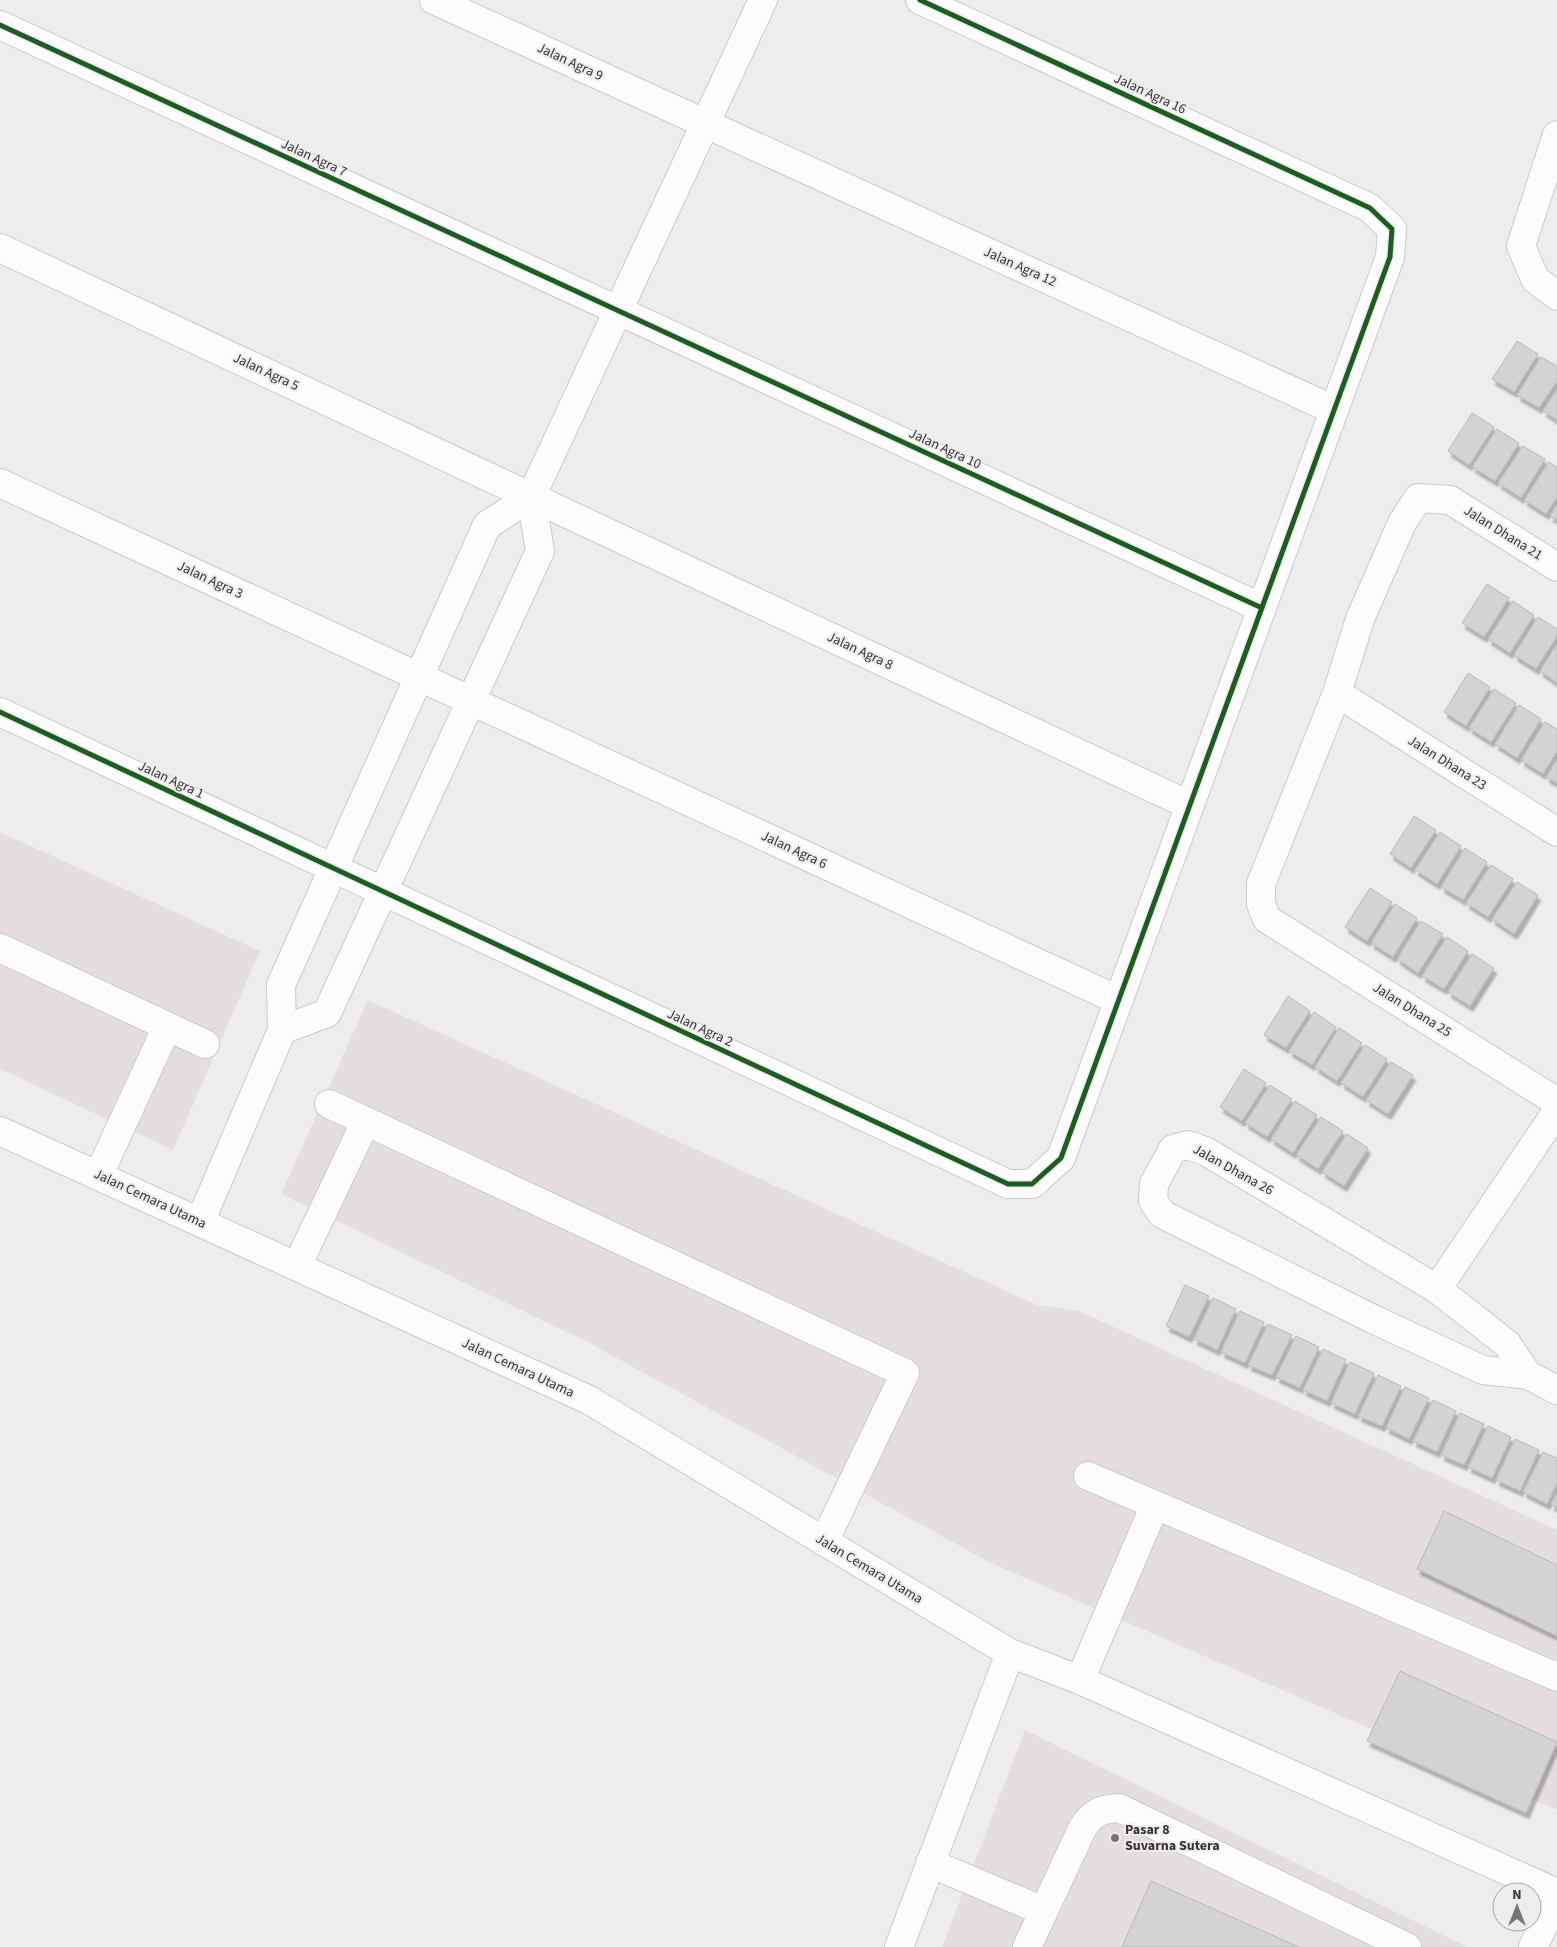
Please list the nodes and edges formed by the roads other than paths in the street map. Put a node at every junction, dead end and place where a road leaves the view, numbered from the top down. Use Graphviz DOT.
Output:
graph roads {
  1 [pos="434,0"];
  2 [pos="763,0"];
  3 [pos="920,0"];
  4 [pos="0,25"];
  5 [pos="705,124"];
  6 [pos="1557,135"];
  7 [pos="0,248"];
  8 [pos="1557,296"];
  9 [pos="618,311"];
  10 [pos="1334,410"];
  11 [pos="0,483"];
  12 [pos="532,497"];
  13 [pos="1557,566"];
  14 [pos="1262,608"];
  15 [pos="420,677"];
  16 [pos="1338,693"];
  17 [pos="471,700"];
  18 [pos="0,712"];
  19 [pos="1189,805"];
  20 [pos="1557,832"];
  21 [pos="333,868"];
  22 [pos="383,891"];
  23 [pos="0,948"];
  24 [pos="1118,1000"];
  25 [pos="168,1027"];
  26 [pos="282,1030"];
  27 [pos="205,1044"];
  28 [pos="1557,1102"];
  29 [pos="329,1104"];
  30 [pos="1557,1111"];
  31 [pos="366,1121"];
  32 [pos="0,1131"];
  33 [pos="98,1176"];
  34 [pos="200,1222"];
  35 [pos="297,1266"];
  36 [pos="1437,1289"];
  37 [pos="1528,1375"];
  38 [pos="1557,1390"];
  39 [pos="1088,1476"];
  40 [pos="1156,1505"];
  41 [pos="824,1542"];
  42 [pos="1010,1653"];
  43 [pos="1557,1678"];
  44 [pos="1080,1680"];
  45 [pos="930,1863"];
  46 [pos="1557,1893"];
  47 [pos="1557,1898"];
  48 [pos="1043,1911"];
  49 [pos="899,1947"];
  50 [pos="1027,1947"];
  51 [pos="1407,1947"];
  52 [pos="1533,1947"];
  1 -- 5 [label="street, Jalan Agra 9"];
  2 -- 5 [label="street"];
  3 -- 10 [label="street, Jalan Agra 16"];
  4 -- 9 [label="street, Jalan Agra 7"];
  5 -- 9 [label="street"];
  5 -- 10 [label="street, Jalan Agra 12"];
  6 -- 8 [label="street"];
  7 -- 12 [label="street, Jalan Agra 5"];
  9 -- 12 [label="street"];
  9 -- 14 [label="street, Jalan Agra 10"];
  10 -- 14 [label="street"];
  11 -- 15 [label="street, Jalan Agra 3"];
  12 -- 15 [label="street"];
  12 -- 17 [label="street"];
  12 -- 19 [label="street, Jalan Agra 8"];
  13 -- 16 [label="street, Jalan Dhana 21"];
  14 -- 19 [label="street"];
  15 -- 17 [label="street, Jalan Agra 3"];
  15 -- 21 [label="street"];
  16 -- 20 [label="street, Jalan Dhana 23"];
  16 -- 28 [label="street, Jalan Dhana 25"];
  17 -- 22 [label="street"];
  17 -- 24 [label="street, Jalan Agra 6"];
  18 -- 21 [label="street, Jalan Agra 1"];
  19 -- 24 [label="street"];
  21 -- 22 [label="street, Jalan Agra 1"];
  21 -- 26 [label="street"];
  22 -- 24 [label="street, Jalan Agra 2"];
  22 -- 26 [label="street"];
  23 -- 25 [label="street"];
  25 -- 27 [label="street"];
  25 -- 33 [label="street"];
  26 -- 34 [label="street"];
  29 -- 31 [label="street"];
  30 -- 36 [label="street"];
  31 -- 35 [label="street"];
  31 -- 41 [label="street"];
  32 -- 33 [label="street, Jalan Cemara Utama"];
  33 -- 34 [label="street, Jalan Cemara Utama"];
  34 -- 35 [label="street, Jalan Cemara Utama"];
  35 -- 41 [label="street, Jalan Cemara Utama"];
  36 -- 37 [label="street, Jalan Dhana 26"];
  36 -- 37 [label="street, Jalan Dhana 26"];
  37 -- 38 [label="street, Jalan Dhana 26"];
  39 -- 40 [label="street"];
  40 -- 43 [label="street"];
  40 -- 44 [label="street"];
  41 -- 42 [label="street, Jalan Cemara Utama"];
  42 -- 44 [label="street, Jalan Cemara Utama"];
  42 -- 45 [label="street"];
  44 -- 46 [label="street, Jalan Cemara Utama"];
  45 -- 48 [label="street"];
  45 -- 49 [label="street"];
  47 -- 52 [label="street"];
  48 -- 50 [label="street"];
  48 -- 51 [label="street"];
}
